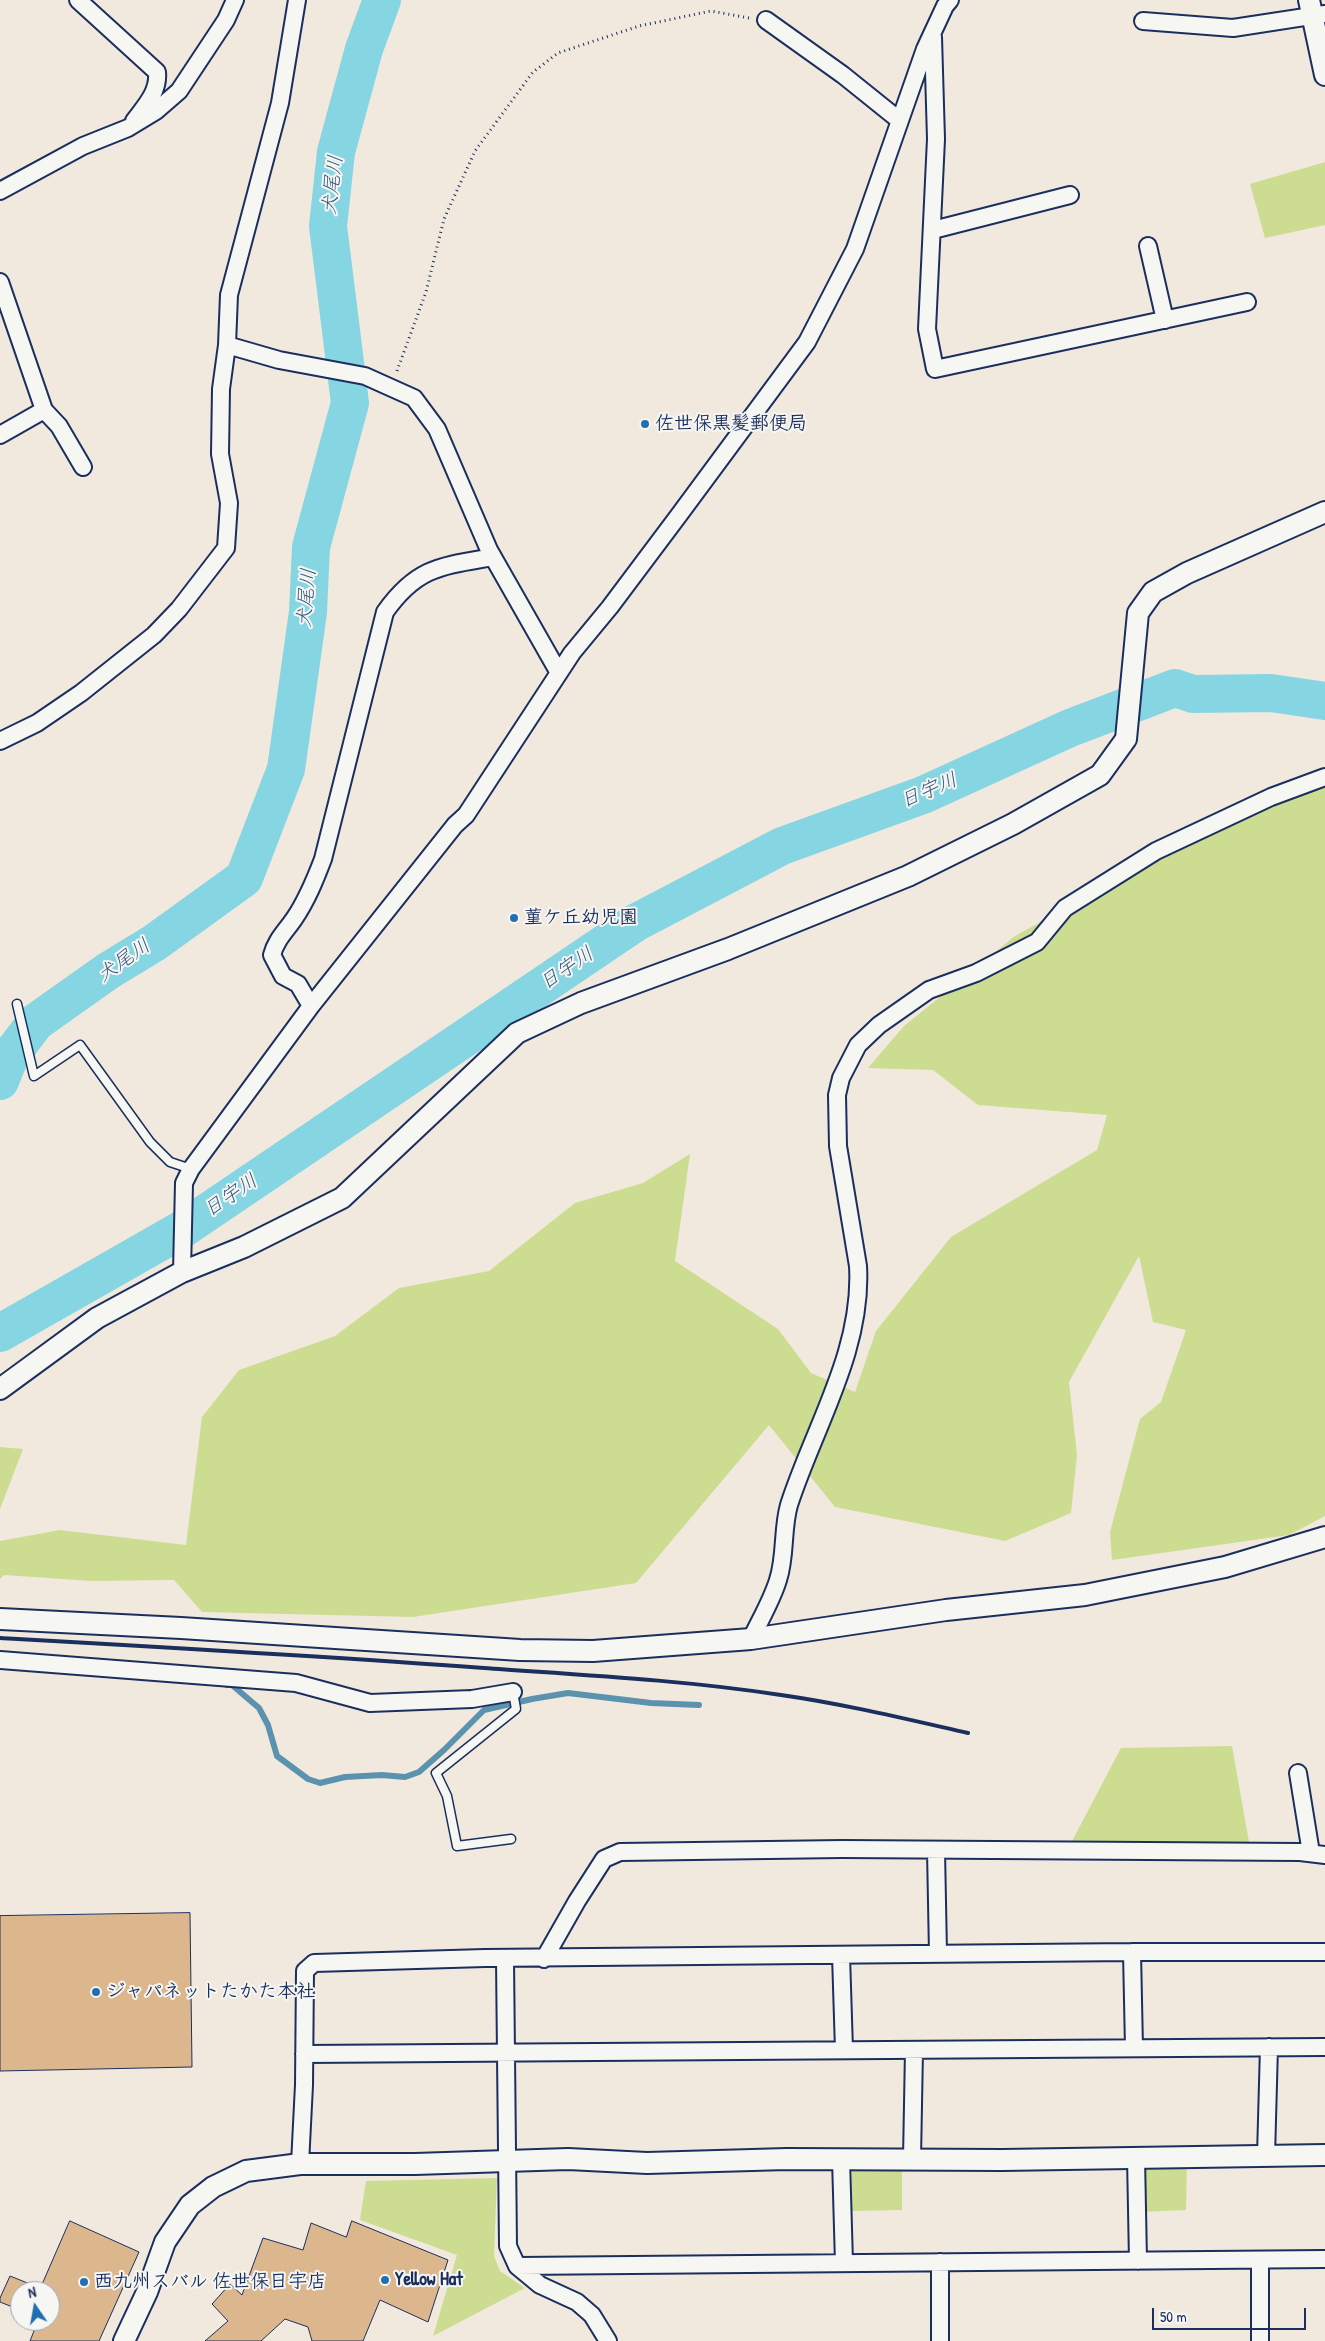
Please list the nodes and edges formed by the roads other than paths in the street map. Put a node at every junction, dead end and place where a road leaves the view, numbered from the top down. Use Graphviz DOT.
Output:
graph roads {
  1 [pos="78,0"];
  2 [pos="235,0"];
  3 [pos="297,0"];
  4 [pos="950,0"];
  5 [pos="1316,10"];
  6 [pos="766,20"];
  7 [pos="1143,21"];
  8 [pos="933,32"];
  9 [pos="1325,75"];
  10 [pos="899,120"];
  11 [pos="128,128"];
  12 [pos="0,191"];
  13 [pos="1070,195"];
  14 [pos="933,230"];
  15 [pos="1148,246"];
  16 [pos="0,282"];
  17 [pos="1247,302"];
  18 [pos="1165,320"];
  19 [pos="227,344"];
  20 [pos="44,410"];
  21 [pos="0,435"];
  22 [pos="83,467"];
  23 [pos="1325,512"];
  24 [pos="493,557"];
  25 [pos="559,673"];
  26 [pos="0,741"];
  27 [pos="1325,777"];
  28 [pos="17,1004"];
  29 [pos="311,1006"];
  30 [pos="187,1176"];
  31 [pos="182,1264"];
  32 [pos="0,1389"];
  33 [pos="1325,1537"];
  34 [pos="0,1619"];
  35 [pos="751,1639"];
  36 [pos="0,1660"];
  37 [pos="513,1692"];
  38 [pos="1298,1773"];
  39 [pos="511,1839"];
  40 [pos="936,1850"];
  41 [pos="1318,1854"];
  42 [pos="1132,1952"];
  43 [pos="1325,1952"];
  44 [pos="938,1954"];
  45 [pos="841,1955"];
  46 [pos="506,1959"];
  47 [pos="544,1959"];
  48 [pos="1269,2047"];
  49 [pos="1325,2047"];
  50 [pos="1134,2048"];
  51 [pos="844,2050"];
  52 [pos="914,2050"];
  53 [pos="508,2052"];
  54 [pos="304,2054"];
  55 [pos="1325,2154"];
  56 [pos="1266,2156"];
  57 [pos="1136,2157"];
  58 [pos="842,2159"];
  59 [pos="912,2159"];
  60 [pos="507,2162"];
  61 [pos="300,2164"];
  62 [pos="1325,2259"];
  63 [pos="1260,2260"];
  64 [pos="1138,2261"];
  65 [pos="940,2262"];
  66 [pos="844,2263"];
  67 [pos="517,2266"];
  68 [pos="124,2341"];
  69 [pos="608,2341"];
  70 [pos="940,2341"];
  71 [pos="1260,2341"];
  1 -- 11 [label="street"];
  2 -- 11 [label="street"];
  3 -- 19 [label="street"];
  4 -- 8 [label="street"];
  5 -- 7 [label="street"];
  5 -- 9 [label="street"];
  6 -- 10 [label="street"];
  8 -- 10 [label="street"];
  8 -- 14 [label="street"];
  10 -- 25 [label="street"];
  11 -- 12 [label="street"];
  13 -- 14 [label="street"];
  14 -- 18 [label="street"];
  15 -- 18 [label="street"];
  16 -- 20 [label="street"];
  17 -- 18 [label="street"];
  19 -- 24 [label="street"];
  19 -- 26 [label="street"];
  20 -- 21 [label="street"];
  20 -- 22 [label="street"];
  23 -- 31 [label="street"];
  24 -- 25 [label="street"];
  24 -- 29 [label="street"];
  25 -- 29 [label="street"];
  27 -- 35 [label="street"];
  28 -- 30 [label="lane"];
  29 -- 30 [label="street"];
  30 -- 31 [label="street"];
  31 -- 32 [label="street"];
  33 -- 35 [label="street"];
  34 -- 35 [label="street"];
  36 -- 37 [label="street"];
  37 -- 39 [label="lane"];
  38 -- 41 [label="street"];
  40 -- 41 [label="street"];
  40 -- 44 [label="street"];
  40 -- 47 [label="street"];
  42 -- 43 [label="street"];
  42 -- 44 [label="street"];
  42 -- 50 [label="street"];
  44 -- 45 [label="street"];
  45 -- 47 [label="street"];
  45 -- 51 [label="street"];
  46 -- 47 [label="street"];
  46 -- 53 [label="street"];
  46 -- 54 [label="street"];
  48 -- 49 [label="street"];
  48 -- 50 [label="street"];
  48 -- 56 [label="street"];
  50 -- 52 [label="street"];
  51 -- 52 [label="street"];
  51 -- 53 [label="street"];
  52 -- 59 [label="street"];
  53 -- 54 [label="street"];
  53 -- 60 [label="street"];
  54 -- 61 [label="street"];
  55 -- 56 [label="street"];
  56 -- 57 [label="street"];
  57 -- 59 [label="street"];
  57 -- 64 [label="street"];
  58 -- 59 [label="street"];
  58 -- 60 [label="street"];
  58 -- 66 [label="street"];
  60 -- 61 [label="street"];
  60 -- 67 [label="street"];
  61 -- 68 [label="street"];
  62 -- 63 [label="street"];
  63 -- 64 [label="street"];
  63 -- 71 [label="street"];
  64 -- 65 [label="street"];
  65 -- 66 [label="street"];
  65 -- 70 [label="street"];
  66 -- 67 [label="street"];
  67 -- 69 [label="street"];
}
